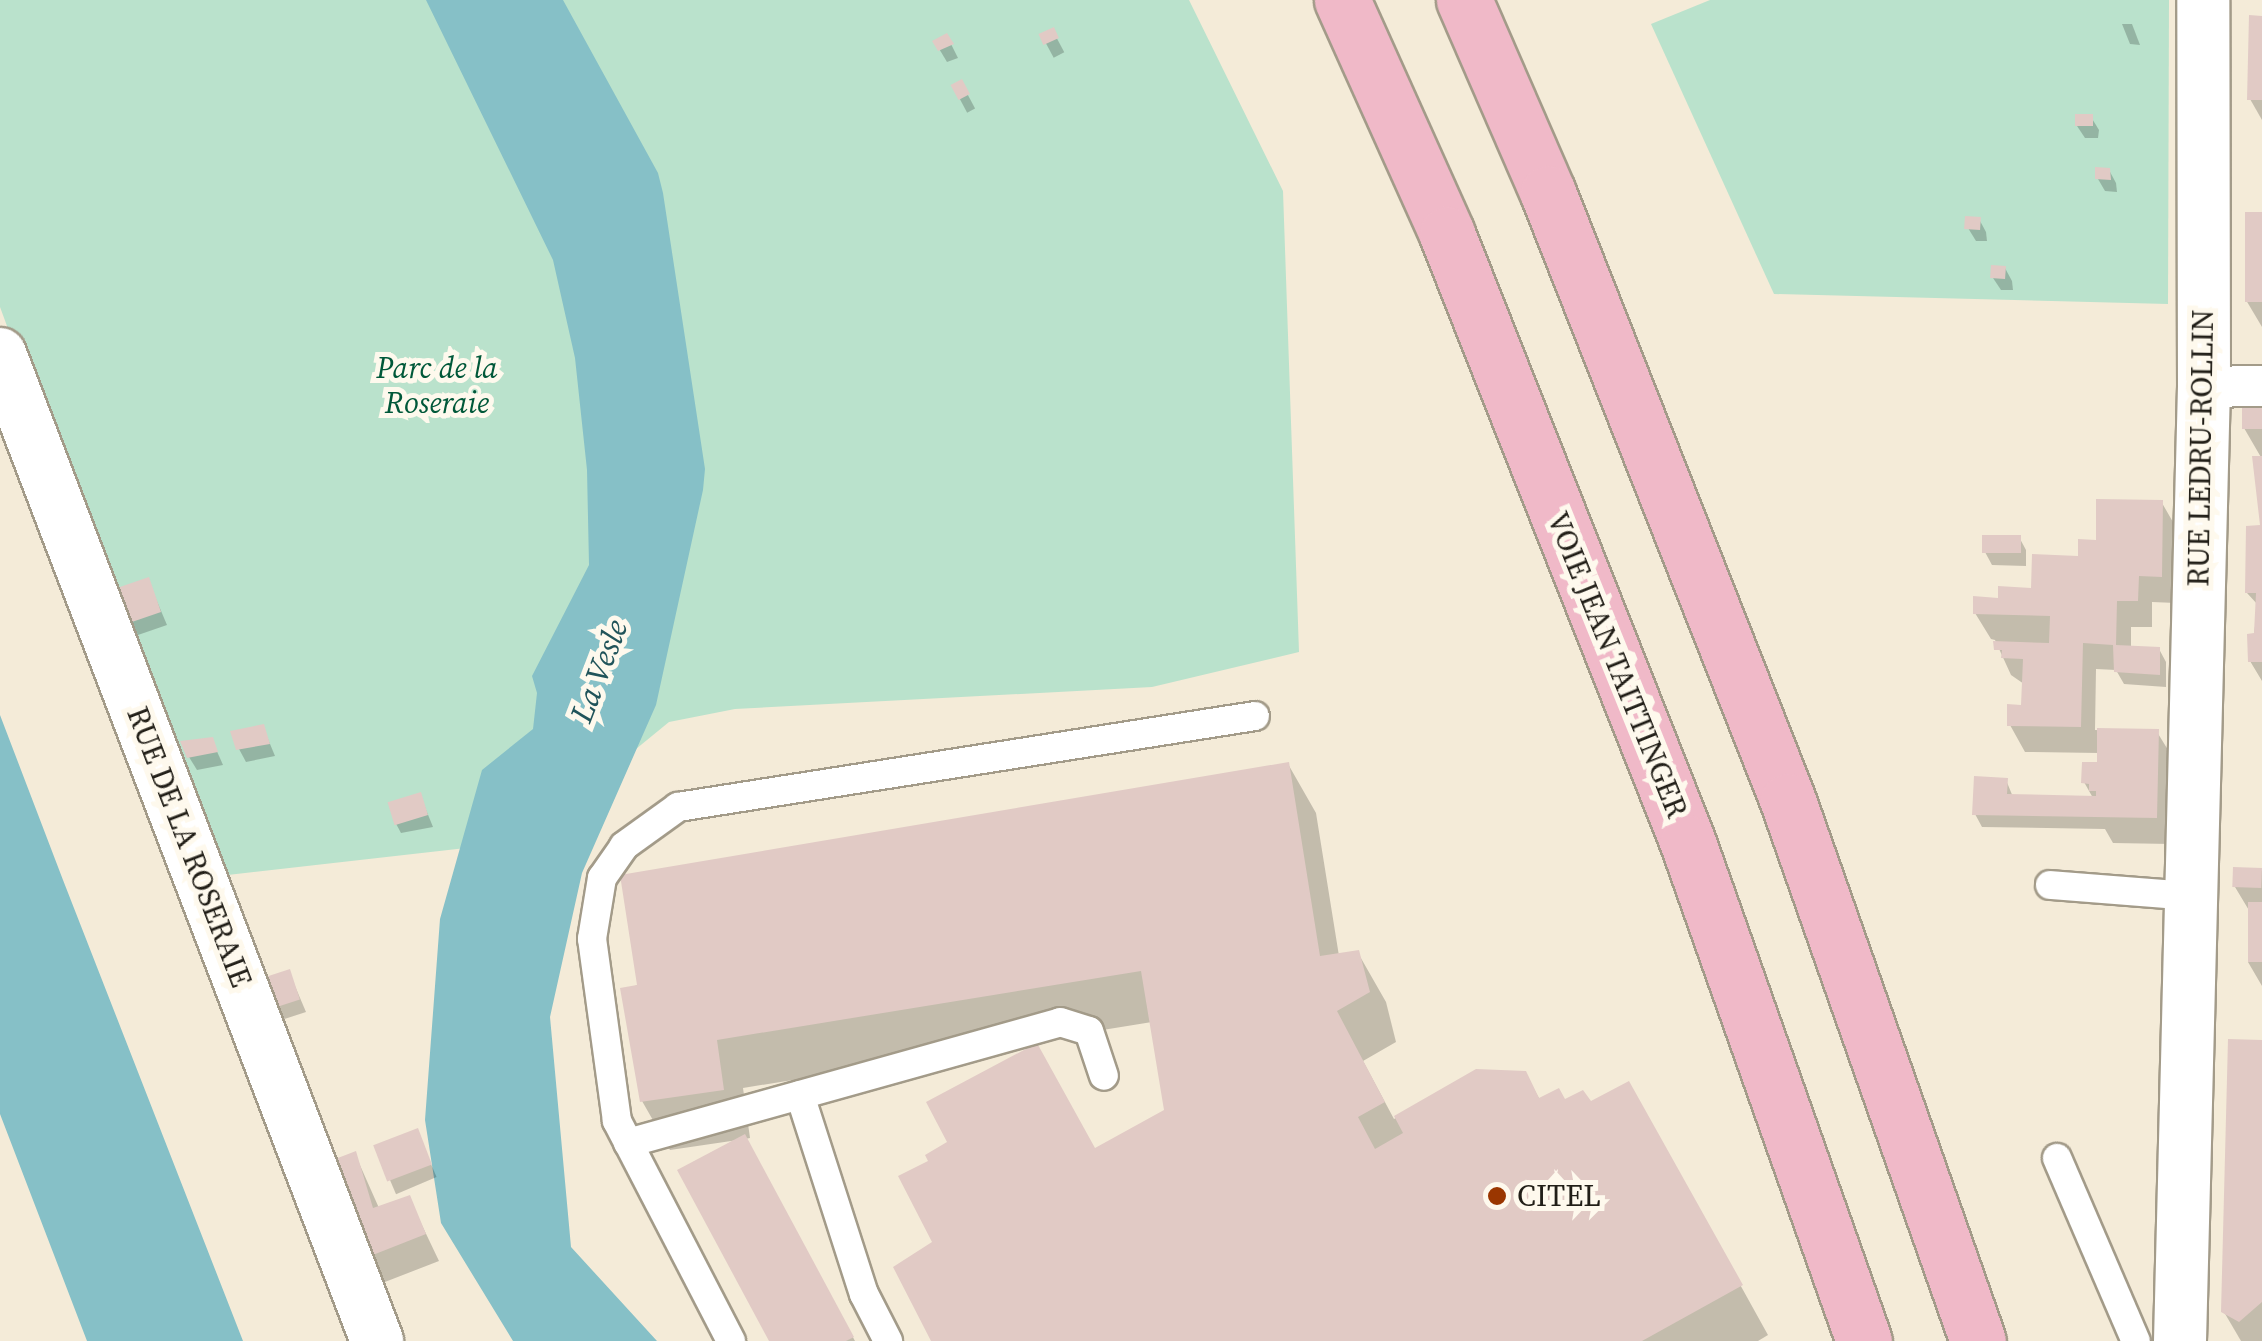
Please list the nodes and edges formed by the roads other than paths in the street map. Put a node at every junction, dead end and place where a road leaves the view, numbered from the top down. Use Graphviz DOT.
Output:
graph roads {
  1 [pos="1342,0"];
  2 [pos="1464,0"];
  3 [pos="2203,0"];
  4 [pos="0,354"];
  5 [pos="2262,386"];
  6 [pos="2204,387"];
  7 [pos="1255,716"];
  8 [pos="2050,885"];
  9 [pos="2191,896"];
  10 [pos="1104,1076"];
  11 [pos="800,1095"];
  12 [pos="628,1143"];
  13 [pos="2057,1158"];
  14 [pos="377,1341"];
  15 [pos="731,1341"];
  16 [pos="888,1341"];
  17 [pos="1864,1341"];
  18 [pos="1978,1341"];
  19 [pos="2136,1341"];
  20 [pos="2180,1341"];
  1 -- 17 [label="highway, VOIE JEAN TAITTINGER"];
  2 -- 18 [label="highway"];
  3 -- 6 [label="street, RUE LEDRU-ROLLIN"];
  4 -- 14 [label="street, RUE DE LA ROSERAIE"];
  5 -- 6 [label="street"];
  6 -- 9 [label="street, RUE LEDRU-ROLLIN"];
  7 -- 12 [label="lane"];
  8 -- 9 [label="lane"];
  9 -- 20 [label="street, RUE LEDRU-ROLLIN"];
  10 -- 11 [label="lane"];
  11 -- 12 [label="lane"];
  11 -- 16 [label="lane"];
  12 -- 15 [label="lane"];
  13 -- 19 [label="lane"];
}
